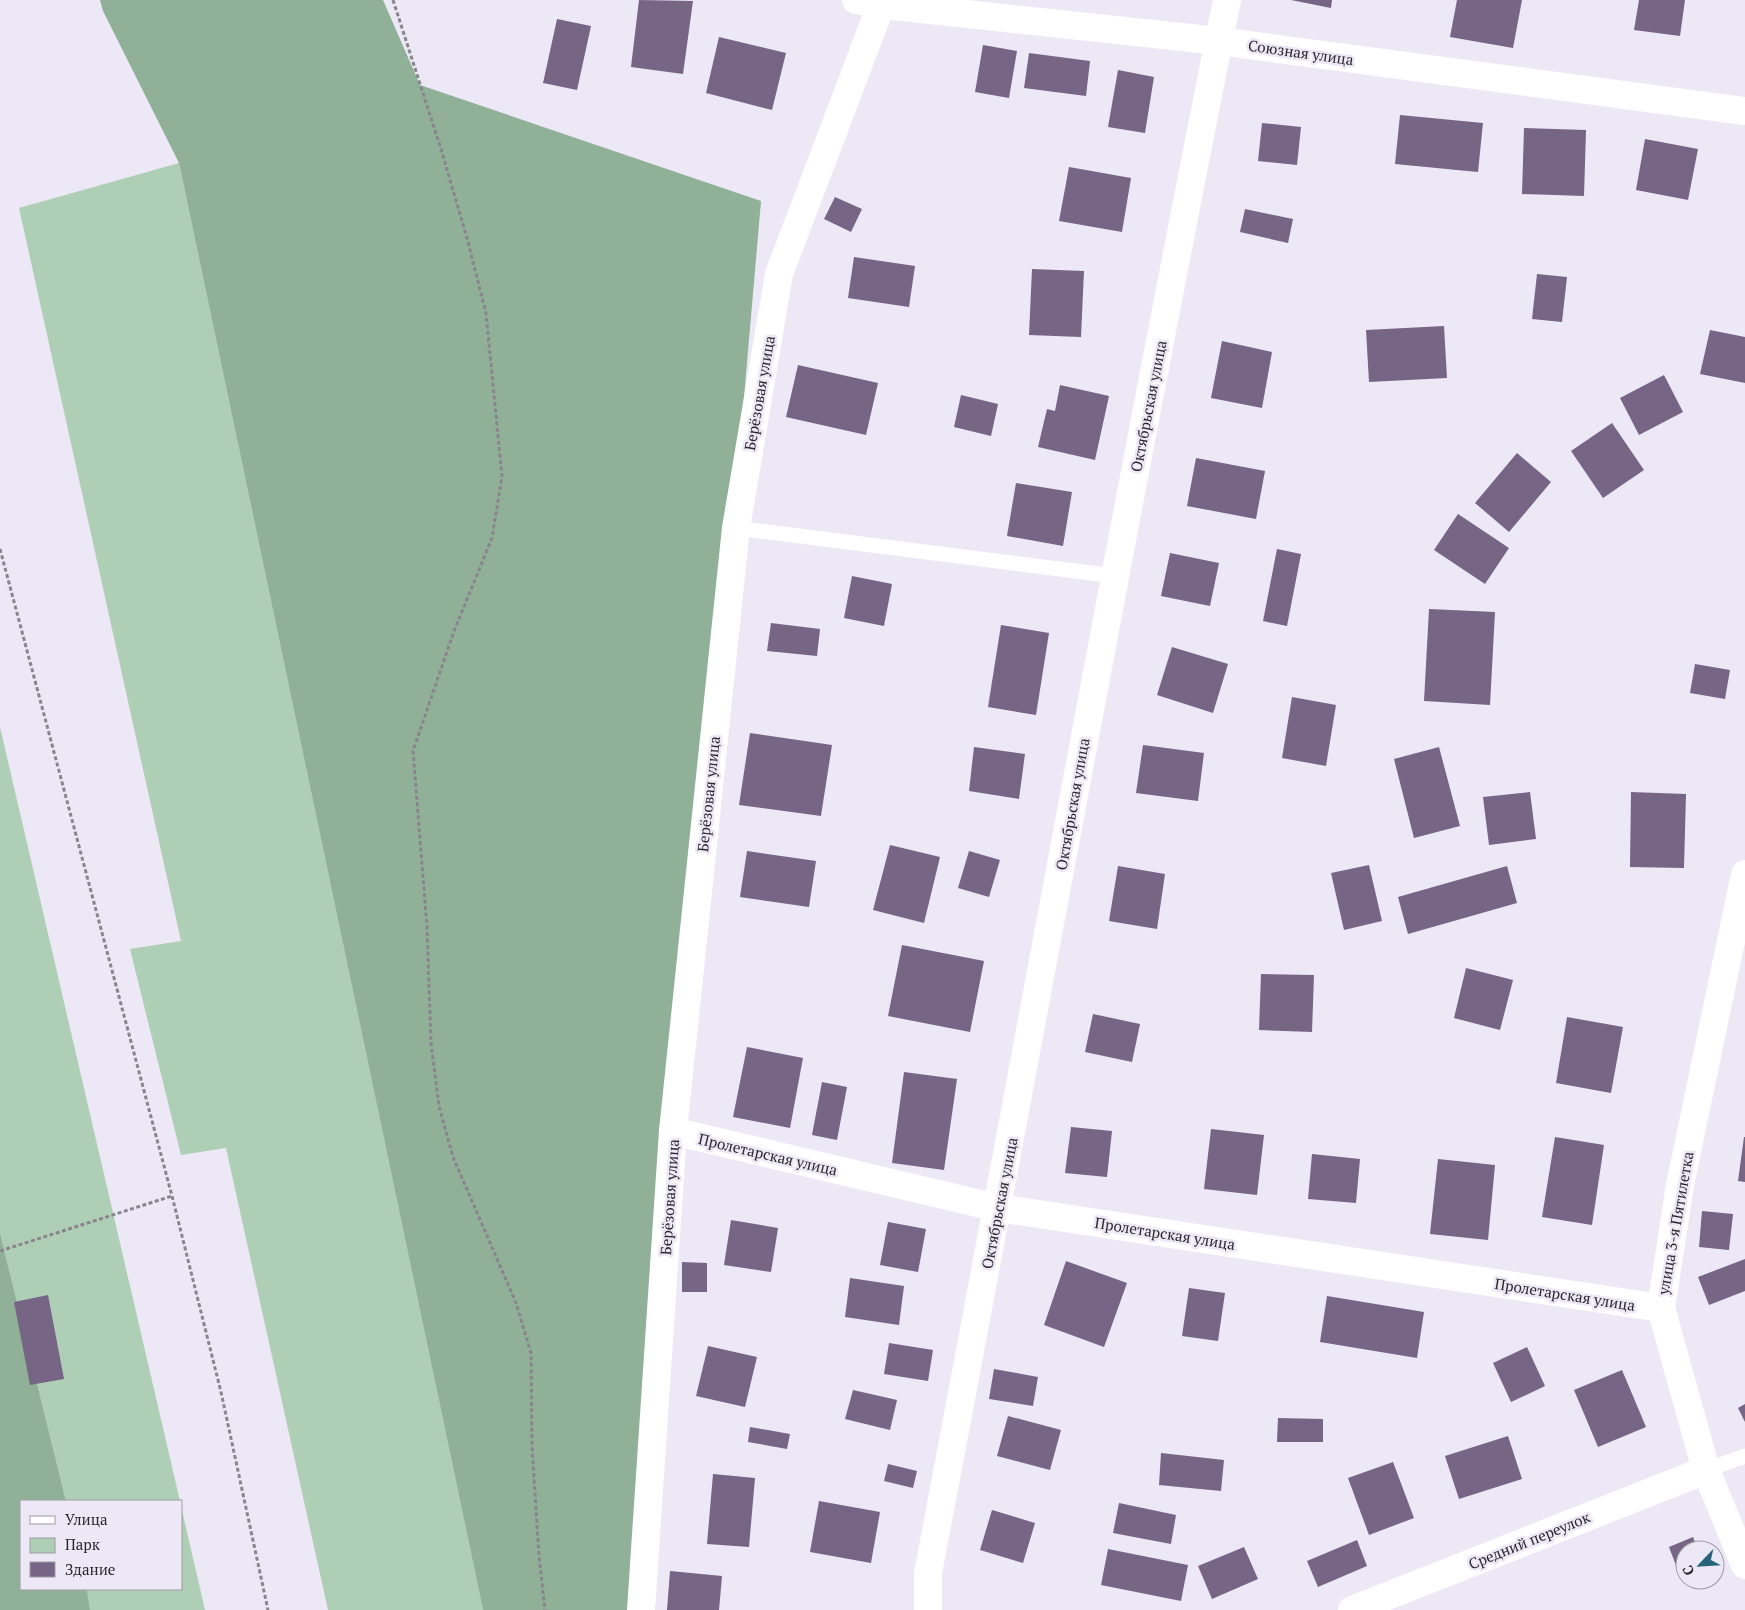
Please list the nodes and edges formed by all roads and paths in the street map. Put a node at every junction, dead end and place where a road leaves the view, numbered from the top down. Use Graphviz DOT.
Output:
graph roads {
  1 [pos="393,0"];
  2 [pos="856,0"];
  3 [pos="1228,0"];
  4 [pos="883,2"];
  5 [pos="1219,41"];
  6 [pos="1745,112"];
  7 [pos="736,528"];
  8 [pos="0,548"];
  9 [pos="1115,576"];
  10 [pos="1745,874"];
  11 [pos="674,1131"];
  12 [pos="172,1196"];
  13 [pos="998,1208"];
  14 [pos="0,1251"];
  15 [pos="1661,1308"];
  16 [pos="1745,1456"];
  17 [pos="1706,1470"];
  18 [pos="1745,1565"];
  19 [pos="268,1610"];
  20 [pos="544,1610"];
  21 [pos="641,1610"];
  22 [pos="928,1610"];
  23 [pos="1352,1610"];
  1 -- 20 [label="path"];
  2 -- 4 [label="street, Союзная улица"];
  3 -- 5 [label="street, Октябрьская улица"];
  4 -- 5 [label="street, Союзная улица"];
  4 -- 7 [label="street, Берёзовая улица"];
  5 -- 6 [label="street, Союзная улица"];
  5 -- 9 [label="street, Октябрьская улица"];
  7 -- 9 [label="lane"];
  7 -- 11 [label="street, Берёзовая улица"];
  8 -- 12 [label="path"];
  9 -- 13 [label="street, Октябрьская улица"];
  10 -- 15 [label="street, улица 3-я Пятилетка"];
  11 -- 13 [label="street, Пролетарская улица"];
  11 -- 21 [label="street, Берёзовая улица"];
  12 -- 14 [label="path"];
  12 -- 19 [label="path"];
  13 -- 15 [label="street, Пролетарская улица"];
  13 -- 22 [label="street, Октябрьская улица"];
  15 -- 17 [label="street, улица 3-я Пятилетка"];
  16 -- 17 [label="lane"];
  17 -- 18 [label="street, улица 3-я Пятилетка"];
  17 -- 23 [label="street, Средний переулок"];
}
